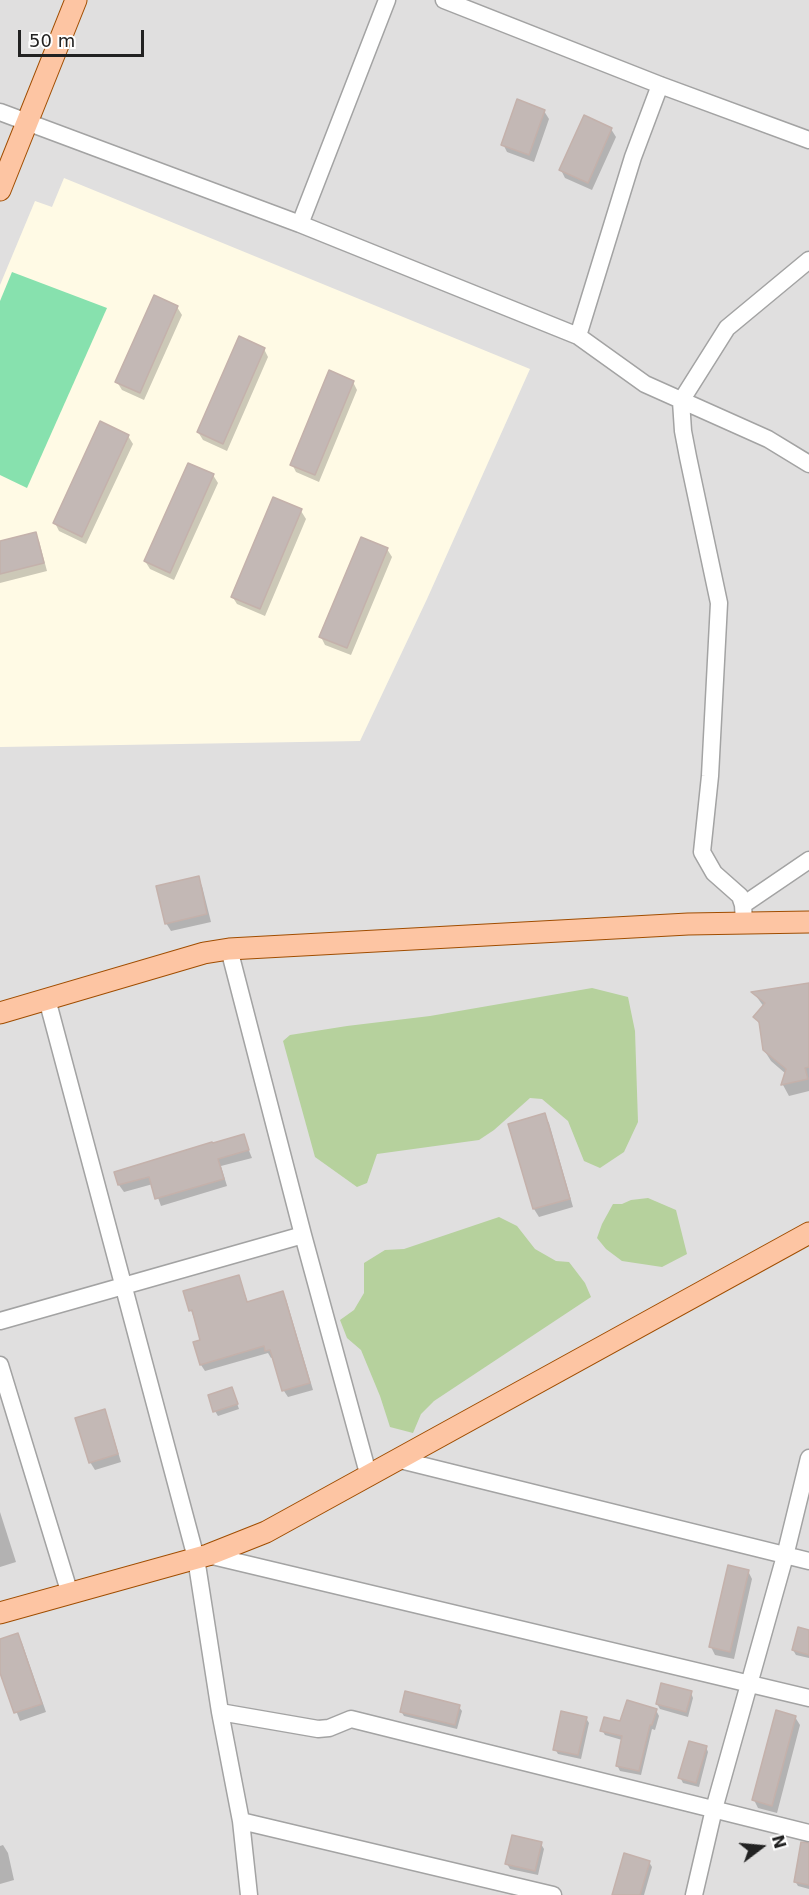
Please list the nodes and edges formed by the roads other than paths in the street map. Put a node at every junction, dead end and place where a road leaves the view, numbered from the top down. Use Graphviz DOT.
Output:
graph roads {
  1 [pos="76,0"];
  2 [pos="387,0"];
  3 [pos="444,0"];
  4 [pos="660,85"];
  5 [pos="0,112"];
  6 [pos="27,123"];
  7 [pos="809,140"];
  8 [pos="0,190"];
  9 [pos="300,224"];
  10 [pos="809,260"];
  11 [pos="578,336"];
  12 [pos="681,400"];
  13 [pos="809,464"];
  14 [pos="809,860"];
  15 [pos="743,914"];
  16 [pos="809,922"];
  17 [pos="229,949"];
  18 [pos="47,999"];
  19 [pos="0,1013"];
  20 [pos="809,1233"];
  21 [pos="303,1235"];
  22 [pos="125,1285"];
  23 [pos="0,1321"];
  24 [pos="0,1365"];
  25 [pos="809,1458"];
  26 [pos="400,1460"];
  27 [pos="369,1477"];
  28 [pos="785,1556"];
  29 [pos="202,1557"];
  30 [pos="809,1562"];
  31 [pos="70,1594"];
  32 [pos="0,1613"];
  33 [pos="750,1683"];
  34 [pos="809,1698"];
  35 [pos="220,1712"];
  36 [pos="714,1809"];
  37 [pos="241,1821"];
  38 [pos="809,1833"];
  39 [pos="249,1895"];
  40 [pos="553,1895"];
  41 [pos="694,1895"];
  1 -- 6 [label="main road"];
  2 -- 9 [label="street"];
  3 -- 4 [label="street"];
  4 -- 7 [label="street"];
  4 -- 11 [label="street"];
  5 -- 6 [label="street"];
  6 -- 8 [label="main road"];
  6 -- 9 [label="street"];
  9 -- 11 [label="street"];
  10 -- 12 [label="street"];
  11 -- 12 [label="street"];
  12 -- 13 [label="street"];
  12 -- 15 [label="street"];
  14 -- 15 [label="street"];
  15 -- 16 [label="main road"];
  15 -- 17 [label="main road"];
  17 -- 18 [label="main road"];
  17 -- 21 [label="street"];
  18 -- 19 [label="main road"];
  18 -- 22 [label="street"];
  20 -- 26 [label="main road"];
  21 -- 22 [label="street"];
  21 -- 27 [label="street"];
  22 -- 23 [label="street"];
  22 -- 29 [label="street"];
  24 -- 31 [label="street"];
  25 -- 28 [label="street"];
  26 -- 27 [label="main road"];
  26 -- 28 [label="street"];
  27 -- 29 [label="main road"];
  28 -- 30 [label="street"];
  28 -- 33 [label="street"];
  29 -- 31 [label="main road"];
  29 -- 33 [label="street"];
  29 -- 35 [label="street"];
  31 -- 32 [label="main road"];
  33 -- 34 [label="street"];
  33 -- 36 [label="street"];
  35 -- 36 [label="street"];
  35 -- 37 [label="street"];
  36 -- 38 [label="street"];
  36 -- 41 [label="street"];
  37 -- 39 [label="street"];
  37 -- 40 [label="street"];
}
